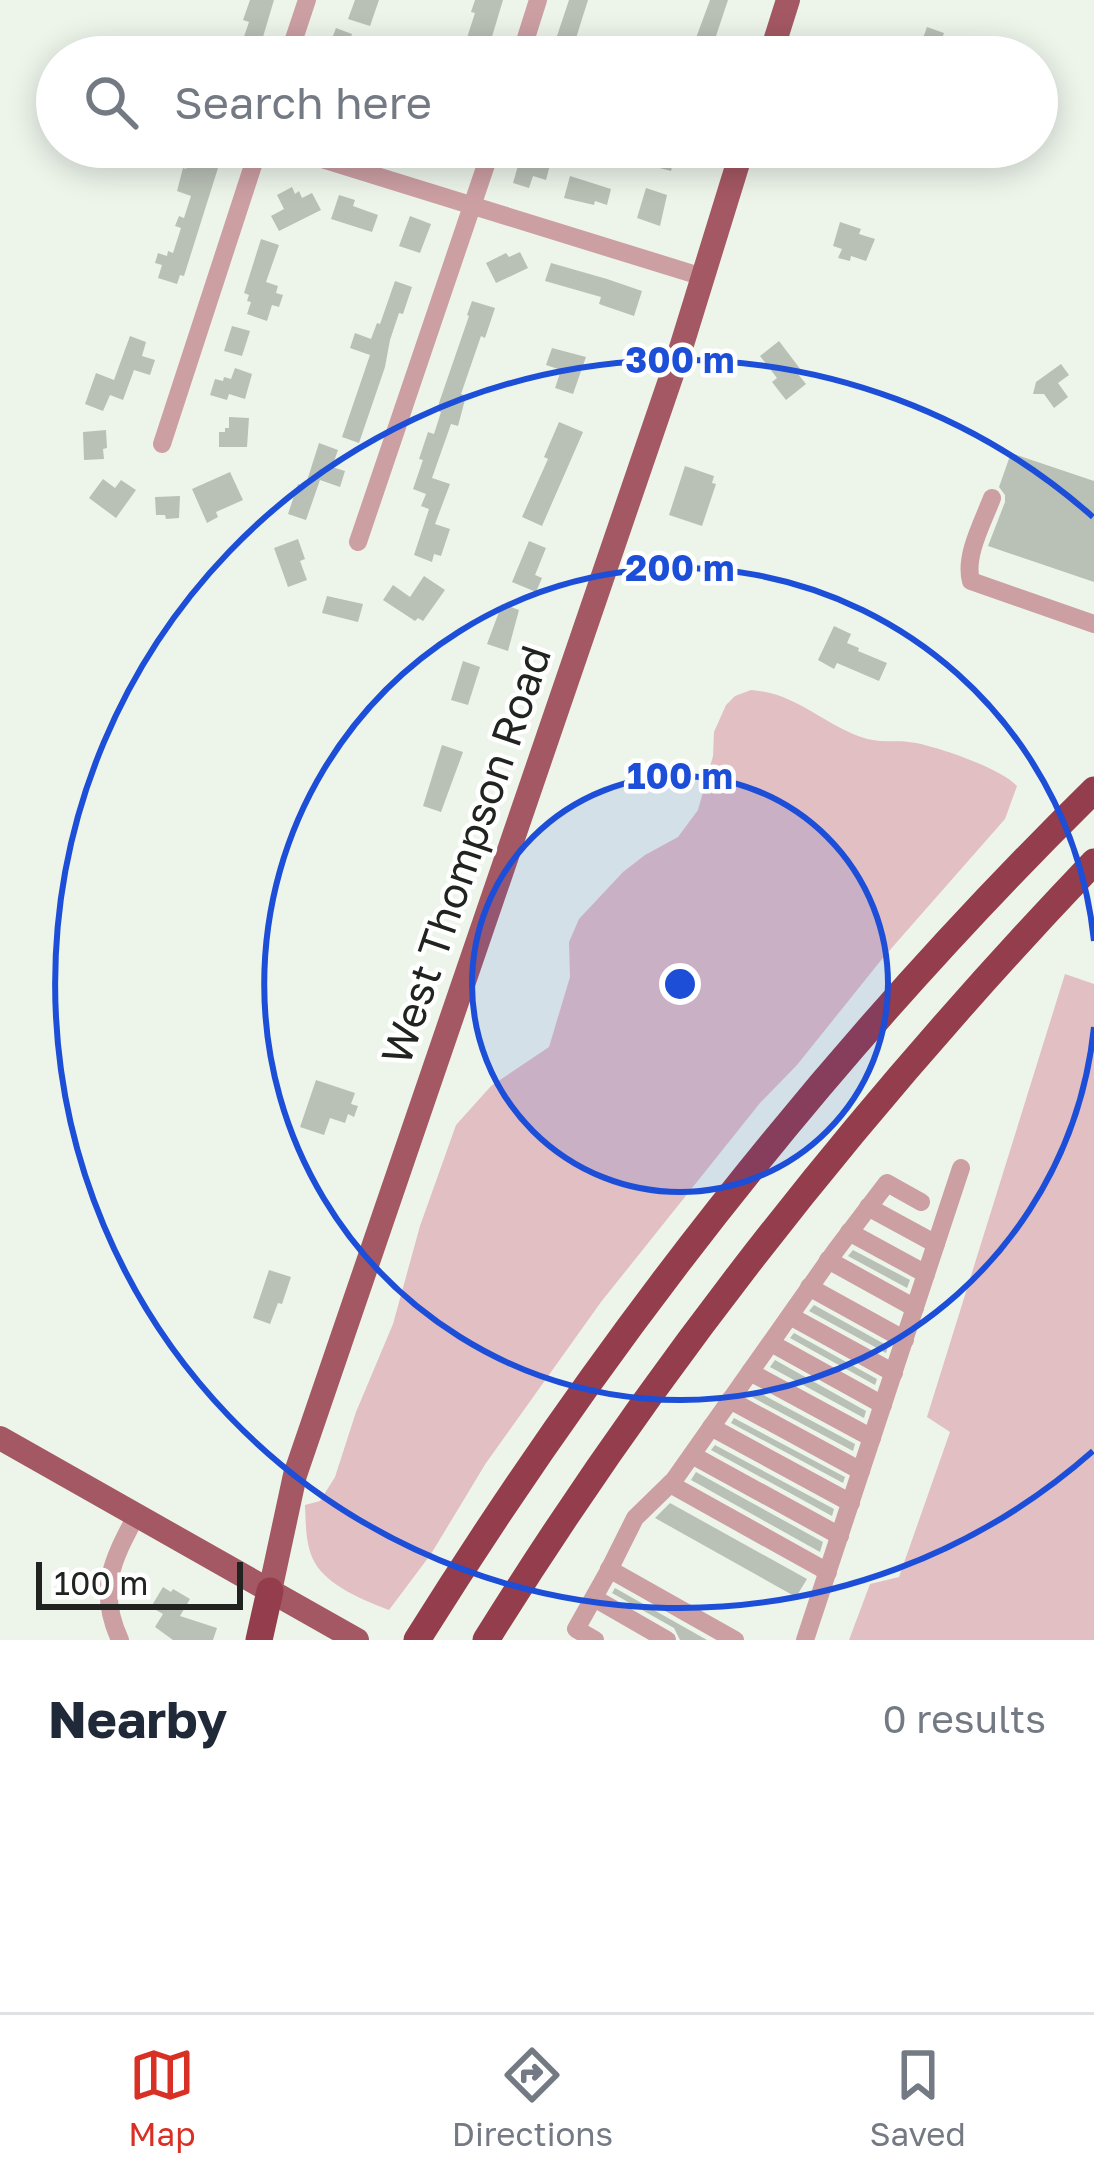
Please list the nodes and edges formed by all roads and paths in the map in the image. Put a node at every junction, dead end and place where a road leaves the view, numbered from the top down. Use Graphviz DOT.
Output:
graph roads {
  1 [pos="307,0"];
  2 [pos="538,0"];
  3 [pos="788,0"];
  4 [pos="295,36"];
  5 [pos="527,36"];
  6 [pos="777,36"];
  7 [pos="252,168"];
  8 [pos="351,168"];
  9 [pos="486,168"];
  10 [pos="736,168"];
  11 [pos="474,206"];
  12 [pos="703,277"];
  13 [pos="163,444"];
  14 [pos="992,498"];
  15 [pos="358,542"];
  16 [pos="1094,624"];
  17 [pos="1094,790"];
  18 [pos="1094,862"];
  19 [pos="961,1168"];
  20 [pos="921,1202"];
  21 [pos="868,1207"];
  22 [pos="849,1232"];
  23 [pos="936,1244"];
  24 [pos="828,1260"];
  25 [pos="926,1274"];
  26 [pos="809,1288"];
  27 [pos="915,1308"];
  28 [pos="790,1316"];
  29 [pos="905,1340"];
  30 [pos="771,1343"];
  31 [pos="750,1372"];
  32 [pos="894,1373"];
  33 [pos="730,1400"];
  34 [pos="883,1405"];
  35 [pos="711,1427"];
  36 [pos="0,1438"];
  37 [pos="872,1438"];
  38 [pos="692,1454"];
  39 [pos="861,1471"];
  40 [pos="670,1484"];
  41 [pos="851,1503"];
  42 [pos="136,1516"];
  43 [pos="840,1536"];
  44 [pos="609,1569"];
  45 [pos="828,1573"];
  46 [pos="270,1591"];
  47 [pos="594,1598"];
  48 [pos="120,1640"];
  49 [pos="259,1640"];
  50 [pos="357,1640"];
  51 [pos="417,1640"];
  52 [pos="486,1640"];
  53 [pos="595,1640"];
  54 [pos="667,1640"];
  55 [pos="735,1640"];
  56 [pos="805,1640"];
  1 -- 4 [label="street"];
  2 -- 5 [label="street"];
  3 -- 6 [label="main road"];
  7 -- 13 [label="street"];
  8 -- 11 [label="street"];
  9 -- 11 [label="street"];
  10 -- 12 [label="main road, West Thompson Road"];
  11 -- 12 [label="street"];
  11 -- 15 [label="street"];
  12 -- 46 [label="main road, West Thompson Road"];
  14 -- 16 [label="street"];
  17 -- 51 [label="highway"];
  18 -- 52 [label="highway"];
  19 -- 23 [label="street"];
  20 -- 21 [label="street"];
  21 -- 22 [label="street"];
  21 -- 23 [label="street"];
  22 -- 24 [label="street"];
  22 -- 25 [label="street"];
  23 -- 25 [label="street"];
  24 -- 26 [label="street"];
  24 -- 27 [label="street"];
  25 -- 27 [label="street"];
  26 -- 28 [label="street"];
  26 -- 29 [label="street"];
  27 -- 29 [label="street"];
  28 -- 30 [label="street"];
  28 -- 32 [label="street"];
  29 -- 32 [label="street"];
  30 -- 31 [label="street"];
  30 -- 34 [label="street"];
  31 -- 33 [label="street"];
  31 -- 37 [label="street"];
  32 -- 34 [label="street"];
  33 -- 35 [label="street"];
  33 -- 39 [label="street"];
  34 -- 37 [label="street"];
  35 -- 38 [label="street"];
  35 -- 41 [label="street"];
  36 -- 42 [label="main road"];
  37 -- 39 [label="street"];
  38 -- 40 [label="street"];
  38 -- 43 [label="street"];
  39 -- 41 [label="street"];
  40 -- 44 [label="street"];
  40 -- 45 [label="street"];
  41 -- 43 [label="street"];
  42 -- 46 [label="main road"];
  42 -- 48 [label="street"];
  43 -- 45 [label="street"];
  44 -- 47 [label="street"];
  44 -- 55 [label="street"];
  45 -- 56 [label="street"];
  46 -- 49 [label="highway"];
  46 -- 50 [label="main road"];
  47 -- 53 [label="street"];
  47 -- 54 [label="street"];
}
